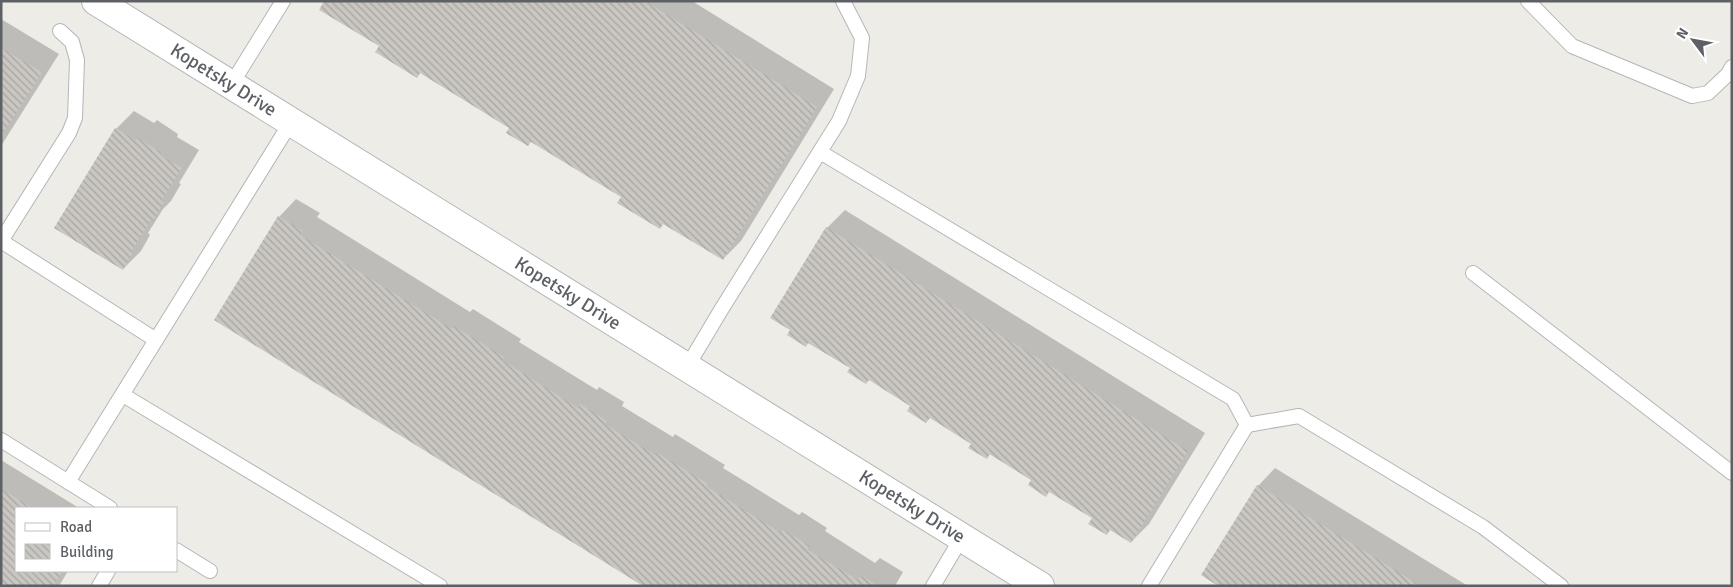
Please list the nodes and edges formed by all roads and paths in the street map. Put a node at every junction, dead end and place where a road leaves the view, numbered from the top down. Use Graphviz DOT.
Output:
graph roads {
  1 [pos="96,1"];
  2 [pos="283,1"];
  3 [pos="843,1"];
  4 [pos="1528,1"];
  5 [pos="60,31"];
  6 [pos="1732,67"];
  7 [pos="231,85"];
  8 [pos="291,122"];
  9 [pos="820,152"];
  10 [pos="1,241"];
  11 [pos="1473,273"];
  12 [pos="156,340"];
  13 [pos="687,367"];
  14 [pos="123,394"];
  15 [pos="1248,425"];
  16 [pos="1,440"];
  17 [pos="1732,473"];
  18 [pos="68,482"];
  19 [pos="108,507"];
  20 [pos="962,537"];
  21 [pos="178,551"];
  22 [pos="210,571"];
  23 [pos="107,572"];
  24 [pos="99,586"];
  25 [pos="440,586"];
  26 [pos="933,586"];
  27 [pos="1040,586"];
  28 [pos="1149,586"];
  29 [pos="1561,586"];
  1 -- 7 [label="street, Kopetsky Drive"];
  2 -- 7 [label="lane"];
  3 -- 9 [label="lane"];
  4 -- 6 [label="lane"];
  5 -- 10 [label="lane"];
  7 -- 8 [label="street, Kopetsky Drive"];
  8 -- 12 [label="lane"];
  8 -- 13 [label="street, Kopetsky Drive"];
  9 -- 13 [label="lane"];
  9 -- 15 [label="lane"];
  10 -- 12 [label="lane"];
  11 -- 17 [label="lane"];
  12 -- 14 [label="lane"];
  13 -- 20 [label="street, Kopetsky Drive"];
  14 -- 18 [label="lane"];
  14 -- 25 [label="lane"];
  15 -- 28 [label="lane"];
  15 -- 29 [label="lane"];
  16 -- 18 [label="lane"];
  18 -- 19 [label="lane"];
  20 -- 26 [label="lane"];
  20 -- 27 [label="street, Kopetsky Drive"];
  21 -- 22 [label="lane"];
  23 -- 24 [label="lane"];
}
